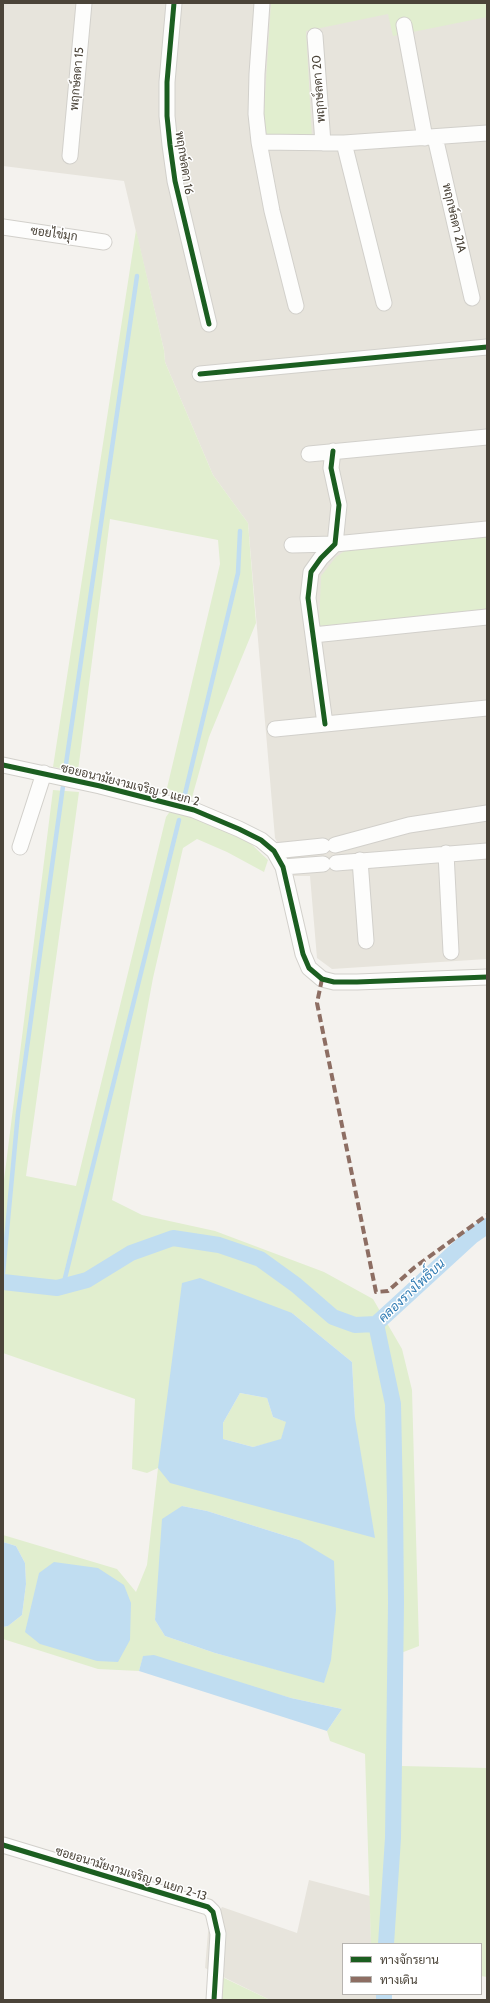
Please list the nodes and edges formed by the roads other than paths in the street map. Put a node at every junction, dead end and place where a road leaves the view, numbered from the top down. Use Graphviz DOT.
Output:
graph roads {
  1 [pos="84,3"];
  2 [pos="174,3"];
  3 [pos="262,3"];
  4 [pos="404,25"];
  5 [pos="315,36"];
  6 [pos="487,133"];
  7 [pos="430,138"];
  8 [pos="259,142"];
  9 [pos="323,143"];
  10 [pos="344,143"];
  11 [pos="70,156"];
  12 [pos="3,227"];
  13 [pos="104,242"];
  14 [pos="472,298"];
  15 [pos="384,303"];
  16 [pos="296,306"];
  17 [pos="209,324"];
  18 [pos="487,347"];
  19 [pos="200,374"];
  20 [pos="487,437"];
  21 [pos="333,451"];
  22 [pos="309,454"];
  23 [pos="487,529"];
  24 [pos="335,544"];
  25 [pos="292,545"];
  26 [pos="487,617"];
  27 [pos="313,635"];
  28 [pos="487,708"];
  29 [pos="326,724"];
  30 [pos="275,729"];
  31 [pos="3,765"];
  32 [pos="44,774"];
  33 [pos="487,813"];
  34 [pos="335,845"];
  35 [pos="20,847"];
  36 [pos="274,851"];
  37 [pos="487,851"];
  38 [pos="446,853"];
  39 [pos="342,862"];
  40 [pos="283,867"];
  41 [pos="366,941"];
  42 [pos="450,952"];
  43 [pos="487,976"];
  44 [pos="3,1845"];
  45 [pos="214,2000"];
  1 -- 11 [label="street, พฤกษ์ลดา 15"];
  2 -- 17 [label="street, พฤกษ์ลดา 16"];
  3 -- 8 [label="street"];
  4 -- 7 [label="street, พฤกษ์ลดา 21A"];
  5 -- 9 [label="street, พฤกษ์ลดา 20"];
  6 -- 7 [label="street"];
  7 -- 10 [label="street"];
  7 -- 14 [label="street, พฤกษ์ลดา 21A"];
  8 -- 9 [label="street"];
  8 -- 16 [label="street"];
  9 -- 10 [label="street"];
  10 -- 15 [label="street"];
  12 -- 13 [label="street, ซอยไข่มุก"];
  18 -- 19 [label="street"];
  20 -- 21 [label="street"];
  21 -- 22 [label="street"];
  21 -- 24 [label="street"];
  23 -- 24 [label="street"];
  24 -- 25 [label="street"];
  24 -- 27 [label="street"];
  26 -- 27 [label="street"];
  27 -- 29 [label="street"];
  28 -- 29 [label="street"];
  29 -- 30 [label="street"];
  31 -- 32 [label="street, ซอยอนามัยงามเจริญ 9 แยก 2"];
  32 -- 35 [label="street"];
  32 -- 36 [label="street, ซอยอนามัยงามเจริญ 9 แยก 2"];
  33 -- 34 [label="street"];
  34 -- 36 [label="street"];
  34 -- 39 [label="street"];
  36 -- 40 [label="street, ซอยอนามัยงามเจริญ 9 แยก 2"];
  37 -- 38 [label="street"];
  38 -- 39 [label="street"];
  38 -- 42 [label="street"];
  39 -- 40 [label="street"];
  39 -- 41 [label="street"];
  40 -- 43 [label="street, ซอยอนามัยงามเจริญ 9 แยก 2"];
  44 -- 45 [label="street, ซอยอนามัยงามเจริญ 9 แยก 2-13"];
}
